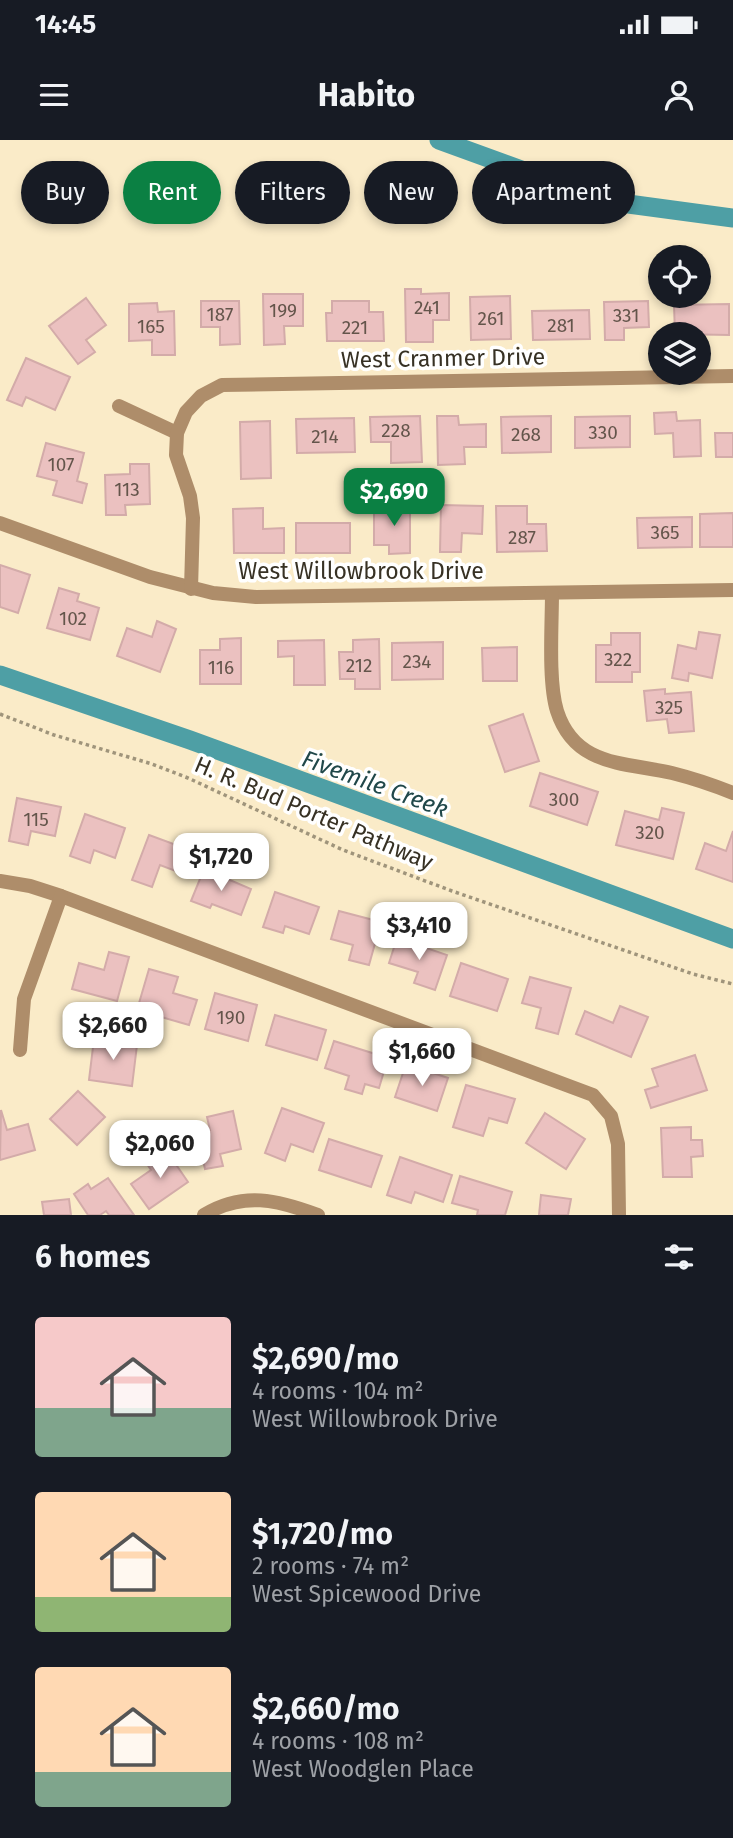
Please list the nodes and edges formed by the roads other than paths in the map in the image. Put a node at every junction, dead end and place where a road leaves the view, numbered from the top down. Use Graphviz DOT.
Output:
graph roads {
  1 [pos="733,376"];
  2 [pos="119,406"];
  3 [pos="177,433"];
  4 [pos="0,523"];
  5 [pos="191,589"];
  6 [pos="733,590"];
  7 [pos="552,593"];
  8 [pos="733,793"];
  9 [pos="0,881"];
  10 [pos="61,896"];
  11 [pos="20,1050"];
  12 [pos="204,1215"];
  13 [pos="318,1215"];
  14 [pos="619,1215"];
  1 -- 3 [label="street, West Cranmer Drive"];
  2 -- 3 [label="street"];
  3 -- 5 [label="street"];
  4 -- 5 [label="street, West Willowbrook Drive"];
  5 -- 7 [label="street, West Willowbrook Drive"];
  6 -- 7 [label="street, West Willowbrook Drive"];
  7 -- 8 [label="street"];
  9 -- 10 [label="street"];
  10 -- 11 [label="street"];
  10 -- 14 [label="street"];
  12 -- 13 [label="street"];
}
